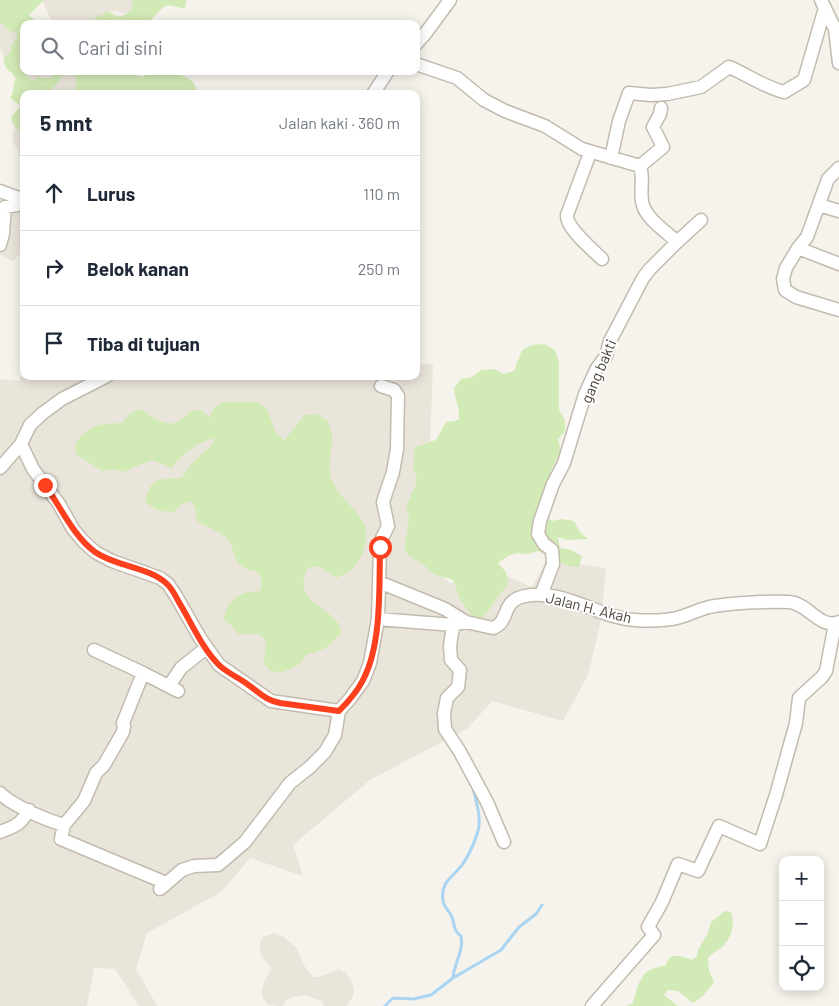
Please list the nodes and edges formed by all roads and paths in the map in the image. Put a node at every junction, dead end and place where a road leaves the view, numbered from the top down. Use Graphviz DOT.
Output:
graph roads {
  1 [pos="450,0"];
  2 [pos="823,4"];
  3 [pos="420,39"];
  4 [pos="839,64"];
  5 [pos="420,65"];
  6 [pos="386,75"];
  7 [pos="376,90"];
  8 [pos="662,108"];
  9 [pos="590,152"];
  10 [pos="611,158"];
  11 [pos="640,166"];
  12 [pos="839,168"];
  13 [pos="0,191"];
  14 [pos="20,198"];
  15 [pos="819,205"];
  16 [pos="839,211"];
  17 [pos="701,220"];
  18 [pos="677,242"];
  19 [pos="0,245"];
  20 [pos="798,248"];
  21 [pos="602,259"];
  22 [pos="839,264"];
  23 [pos="839,310"];
  24 [pos="99,380"];
  25 [pos="381,386"];
  26 [pos="21,444"];
  27 [pos="0,468"];
  28 [pos="379,582"];
  29 [pos="541,595"];
  30 [pos="378,619"];
  31 [pos="466,622"];
  32 [pos="837,623"];
  33 [pos="453,625"];
  34 [pos="206,648"];
  35 [pos="94,650"];
  36 [pos="143,673"];
  37 [pos="339,711"];
  38 [pos="0,793"];
  39 [pos="28,810"];
  40 [pos="64,825"];
  41 [pos="0,832"];
  42 [pos="504,842"];
  43 [pos="592,1006"];
  1 -- 3 [label="street"];
  2 -- 4 [label="street"];
  2 -- 10 [label="street"];
  5 -- 9 [label="street"];
  6 -- 7 [label="street"];
  8 -- 11 [label="street"];
  9 -- 10 [label="street"];
  9 -- 21 [label="street"];
  10 -- 11 [label="street"];
  11 -- 18 [label="street"];
  12 -- 15 [label="street"];
  13 -- 14 [label="street"];
  14 -- 19 [label="street"];
  15 -- 16 [label="street"];
  15 -- 20 [label="street"];
  17 -- 18 [label="street, gang bakti"];
  18 -- 29 [label="street, gang bakti"];
  20 -- 22 [label="street"];
  20 -- 23 [label="street"];
  24 -- 26 [label="street"];
  25 -- 28 [label="street"];
  26 -- 27 [label="street"];
  26 -- 34 [label="street"];
  28 -- 30 [label="street"];
  28 -- 31 [label="street"];
  29 -- 31 [label="street, Jalan H. Akah"];
  29 -- 32 [label="street, Jalan H. Akah"];
  30 -- 33 [label="street, Jalan H. Akah"];
  30 -- 37 [label="street"];
  31 -- 33 [label="street, Jalan H. Akah"];
  32 -- 43 [label="street"];
  33 -- 42 [label="street"];
  34 -- 36 [label="street"];
  34 -- 37 [label="street"];
  35 -- 36 [label="street"];
  36 -- 40 [label="street"];
  37 -- 40 [label="street"];
  38 -- 39 [label="street"];
  39 -- 40 [label="street"];
  39 -- 41 [label="street"];
}
